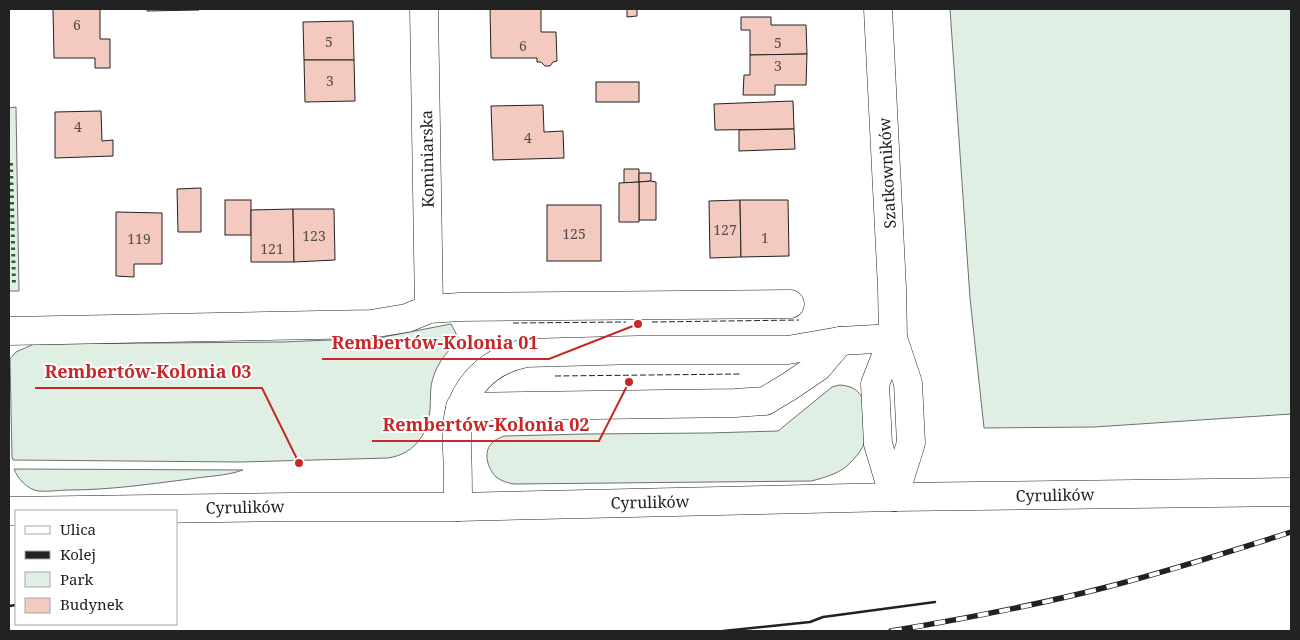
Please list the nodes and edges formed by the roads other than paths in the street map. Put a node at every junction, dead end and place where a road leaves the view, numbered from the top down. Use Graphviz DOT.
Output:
graph roads {
  1 [pos="424,9"];
  2 [pos="878,9"];
  3 [pos="790,304"];
  4 [pos="430,309"];
  5 [pos="9,331"];
  6 [pos="893,338"];
  7 [pos="840,341"];
  8 [pos="460,407"];
  9 [pos="1291,492"];
  10 [pos="894,497"];
  11 [pos="458,506"];
  12 [pos="80,510"];
  1 -- 4 [label="street, Kominiarska"];
  2 -- 6 [label="street, Szatkowników"];
  3 -- 4 [label="street"];
  4 -- 5 [label="street"];
  6 -- 7 [label="street"];
  6 -- 10 [label="street, Szatkowników"];
  7 -- 8 [label="street"];
  7 -- 8 [label="street"];
  8 -- 11 [label="street"];
  9 -- 10 [label="street, Cyrulików"];
  10 -- 11 [label="street, Cyrulików"];
  11 -- 12 [label="street, Cyrulików"];
}
